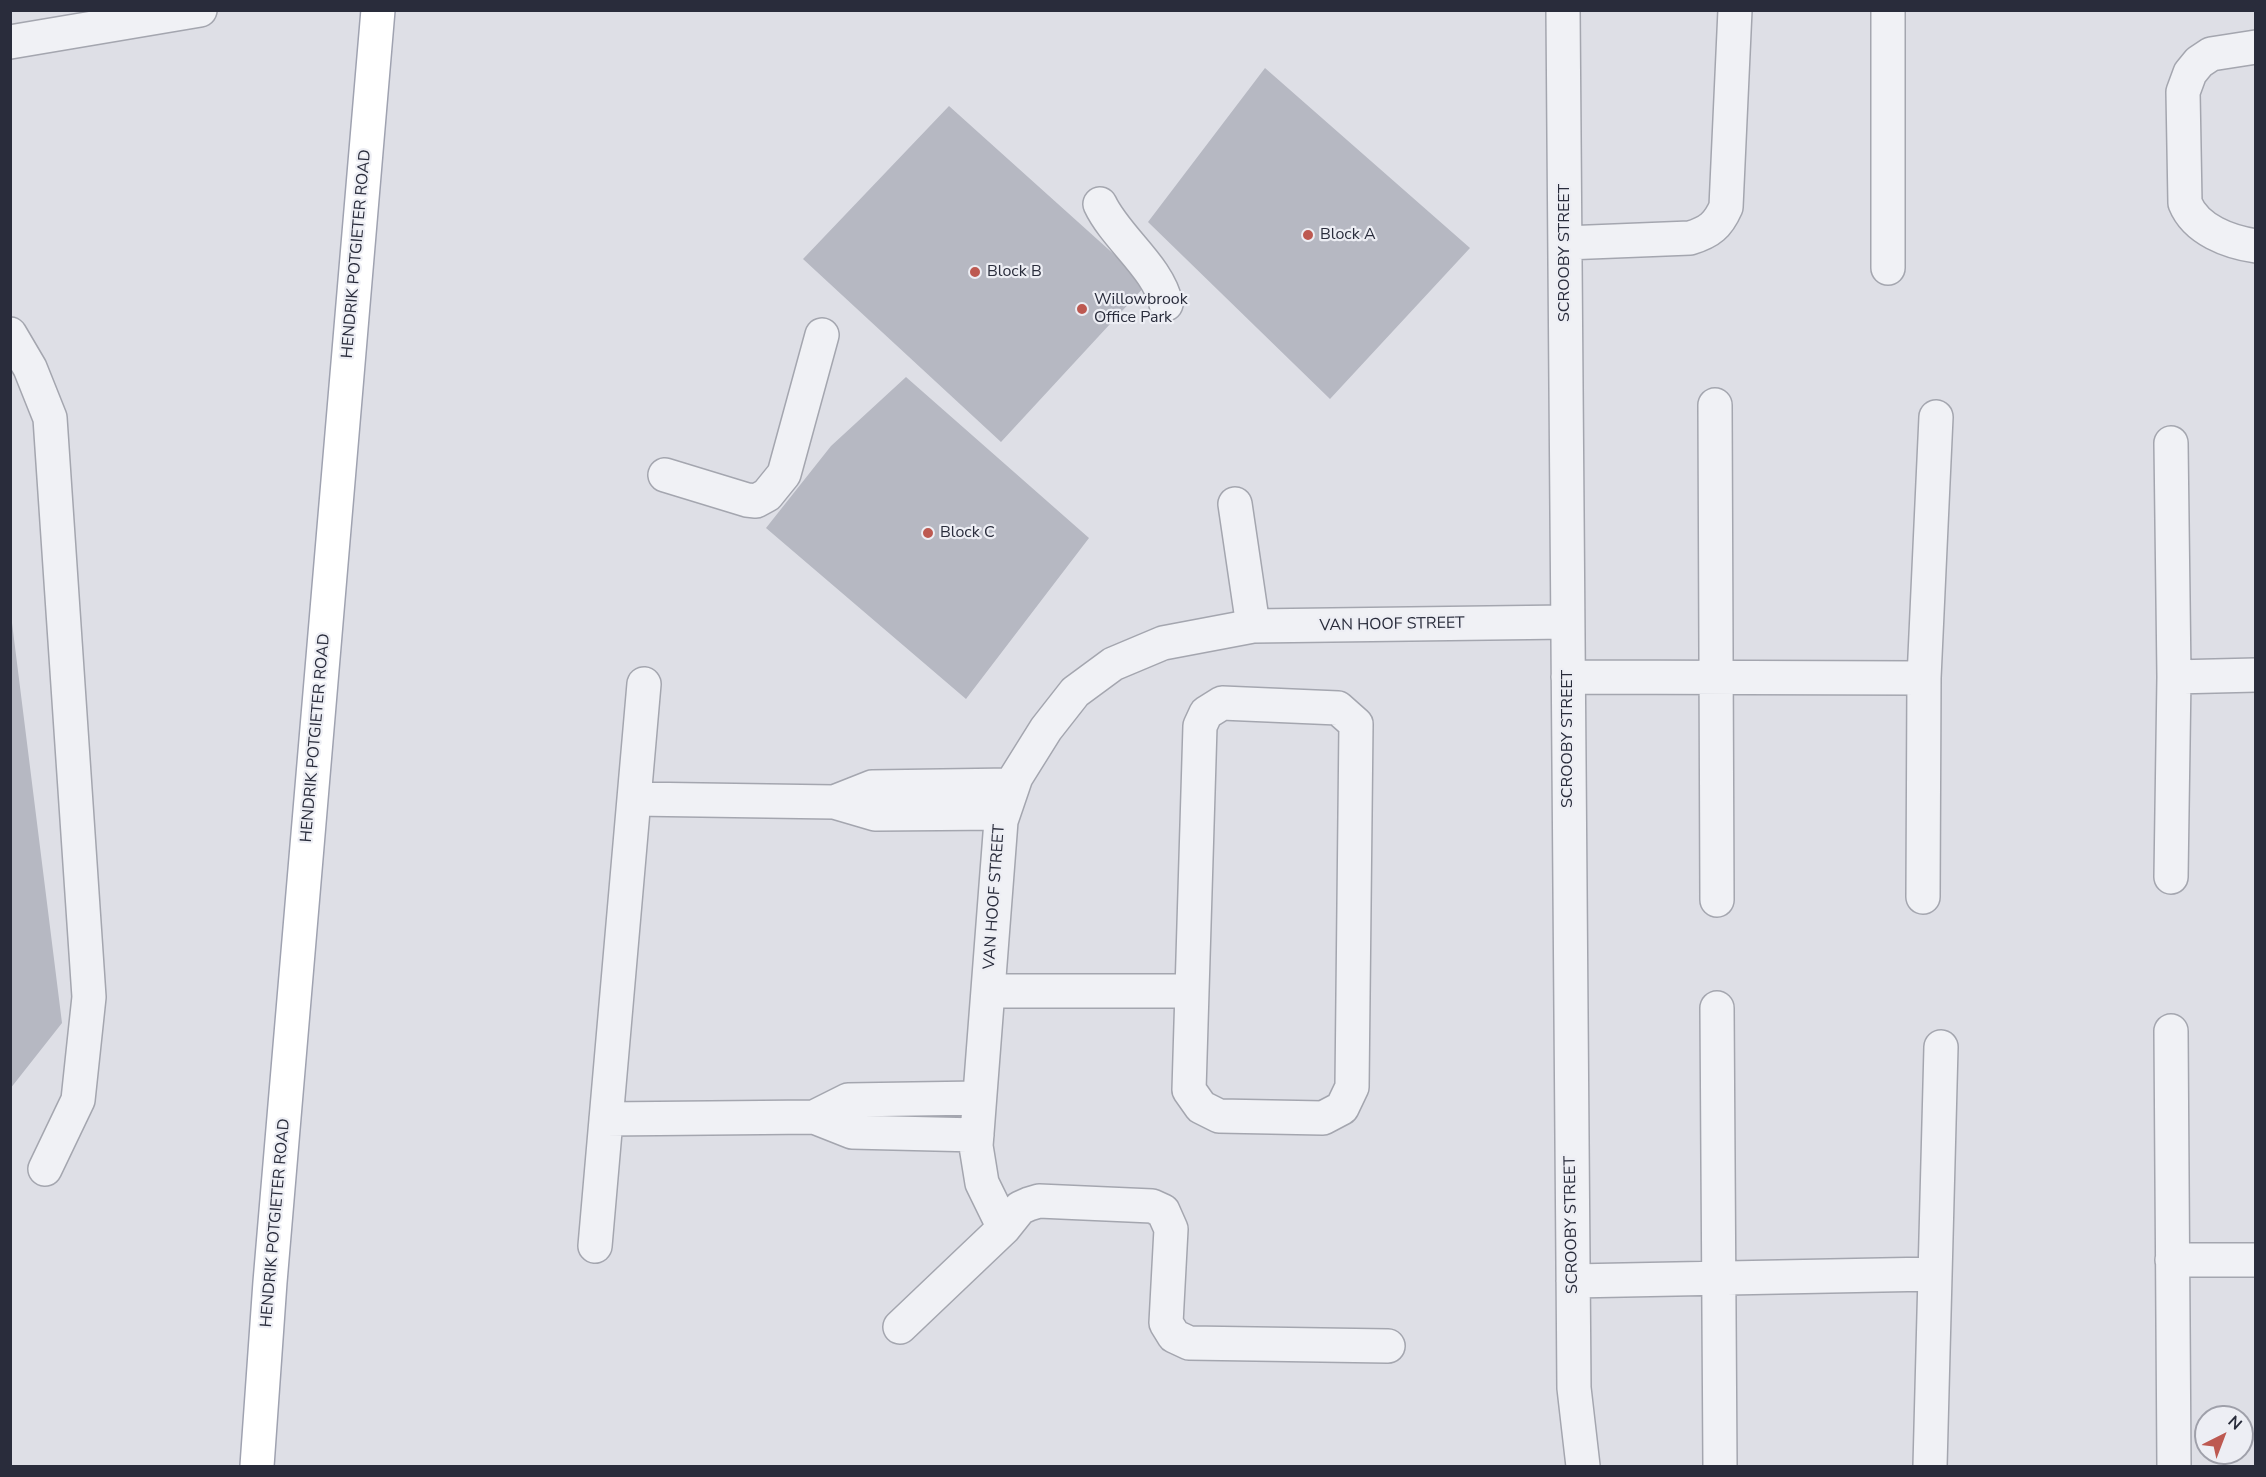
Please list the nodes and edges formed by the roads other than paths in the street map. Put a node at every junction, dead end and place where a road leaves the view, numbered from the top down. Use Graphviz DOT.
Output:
graph roads {
  1 [pos="200,10"];
  2 [pos="378,10"];
  3 [pos="1563,10"];
  4 [pos="1735,10"];
  5 [pos="1888,10"];
  6 [pos="10,42"];
  7 [pos="2256,47"];
  8 [pos="1100,204"];
  9 [pos="1565,243"];
  10 [pos="2256,246"];
  11 [pos="1887,268"];
  12 [pos="1166,304"];
  13 [pos="10,334"];
  14 [pos="822,335"];
  15 [pos="1715,405"];
  16 [pos="1936,417"];
  17 [pos="2171,443"];
  18 [pos="665,475"];
  19 [pos="1235,504"];
  20 [pos="1567,622"];
  21 [pos="1253,626"];
  22 [pos="2256,675"];
  23 [pos="1568,677"];
  24 [pos="2174,677"];
  25 [pos="1716,678"];
  26 [pos="1924,678"];
  27 [pos="644,684"];
  28 [pos="634,799"];
  29 [pos="1007,799"];
  30 [pos="2171,877"];
  31 [pos="1923,897"];
  32 [pos="1717,900"];
  33 [pos="988,991"];
  34 [pos="1190,991"];
  35 [pos="1717,1008"];
  36 [pos="2171,1031"];
  37 [pos="1941,1047"];
  38 [pos="979,1098"];
  39 [pos="814,1117"];
  40 [pos="606,1119"];
  41 [pos="977,1135"];
  42 [pos="45,1169"];
  43 [pos="1004,1228"];
  44 [pos="595,1246"];
  45 [pos="2172,1260"];
  46 [pos="2256,1260"];
  47 [pos="1933,1274"];
  48 [pos="1719,1278"];
  49 [pos="1573,1281"];
  50 [pos="900,1327"];
  51 [pos="1388,1346"];
  52 [pos="257,1467"];
  53 [pos="1583,1467"];
  54 [pos="1720,1467"];
  55 [pos="1930,1467"];
  56 [pos="2174,1467"];
  1 -- 6 [label="street"];
  2 -- 52 [label="main road, HENDRIK POTGIETER ROAD"];
  3 -- 9 [label="street, SCROOBY STREET"];
  4 -- 9 [label="street"];
  5 -- 11 [label="street"];
  7 -- 10 [label="street"];
  8 -- 12 [label="street"];
  9 -- 20 [label="street, SCROOBY STREET"];
  13 -- 42 [label="street"];
  14 -- 18 [label="street"];
  15 -- 25 [label="street"];
  16 -- 26 [label="street"];
  17 -- 24 [label="street"];
  19 -- 21 [label="street"];
  20 -- 21 [label="street, VAN HOOF STREET"];
  20 -- 23 [label="street, SCROOBY STREET"];
  21 -- 29 [label="street, VAN HOOF STREET"];
  22 -- 24 [label="street"];
  23 -- 25 [label="street"];
  23 -- 49 [label="street, SCROOBY STREET"];
  24 -- 30 [label="street"];
  25 -- 26 [label="street"];
  25 -- 32 [label="street"];
  26 -- 31 [label="street"];
  27 -- 28 [label="street"];
  28 -- 29 [label="street"];
  28 -- 40 [label="street"];
  29 -- 33 [label="street, VAN HOOF STREET"];
  33 -- 34 [label="street"];
  33 -- 38 [label="street, VAN HOOF STREET"];
  34 -- 34 [label="street"];
  35 -- 48 [label="street"];
  36 -- 45 [label="street"];
  37 -- 47 [label="street"];
  38 -- 39 [label="street"];
  38 -- 41 [label="street, VAN HOOF STREET"];
  39 -- 40 [label="street"];
  39 -- 41 [label="street"];
  40 -- 44 [label="street"];
  41 -- 43 [label="street, VAN HOOF STREET"];
  43 -- 50 [label="street"];
  43 -- 51 [label="street"];
  45 -- 46 [label="street"];
  45 -- 56 [label="street"];
  47 -- 48 [label="street"];
  47 -- 55 [label="street"];
  48 -- 49 [label="street"];
  48 -- 54 [label="street"];
  49 -- 53 [label="street, SCROOBY STREET"];
}
